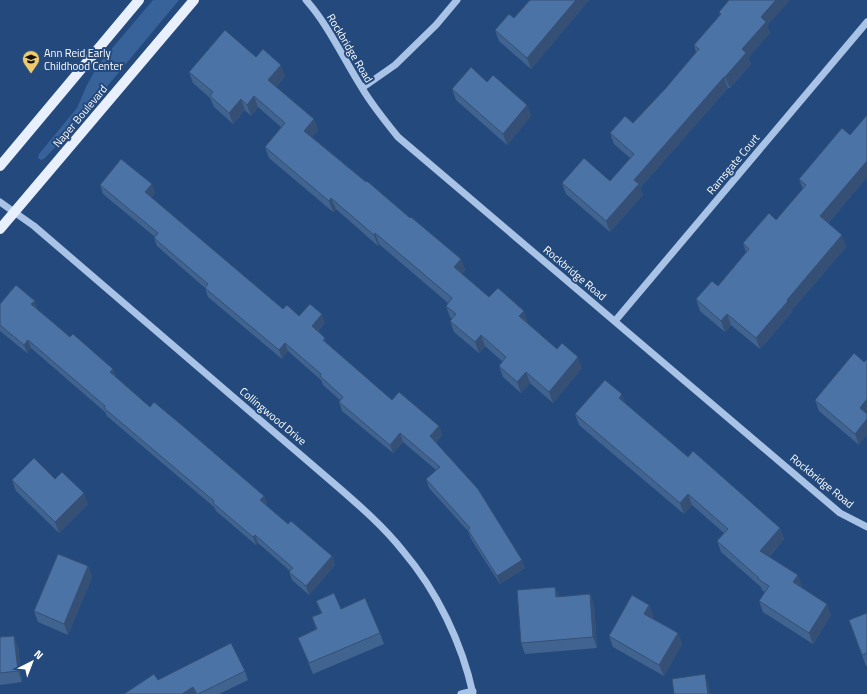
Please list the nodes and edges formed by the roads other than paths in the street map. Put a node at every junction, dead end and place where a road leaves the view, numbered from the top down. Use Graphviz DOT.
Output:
graph roads {
  1 [pos="139,0"];
  2 [pos="194,0"];
  3 [pos="306,0"];
  4 [pos="457,0"];
  5 [pos="867,22"];
  6 [pos="362,88"];
  7 [pos="0,166"];
  8 [pos="0,202"];
  9 [pos="14,212"];
  10 [pos="0,229"];
  11 [pos="615,321"];
  12 [pos="867,527"];
  13 [pos="473,693"];
  14 [pos="462,694"];
  1 -- 7 [label="main road"];
  2 -- 9 [label="main road, Naper Boulevard"];
  3 -- 6 [label="street, Rockbridge Road"];
  4 -- 6 [label="street"];
  5 -- 11 [label="street, Ramsgate Court"];
  6 -- 11 [label="street, Rockbridge Road"];
  8 -- 9 [label="street, Collingwood Drive"];
  9 -- 10 [label="main road, Naper Boulevard"];
  9 -- 13 [label="street, Collingwood Drive"];
  11 -- 12 [label="street, Rockbridge Road"];
  13 -- 14 [label="street"];
}
